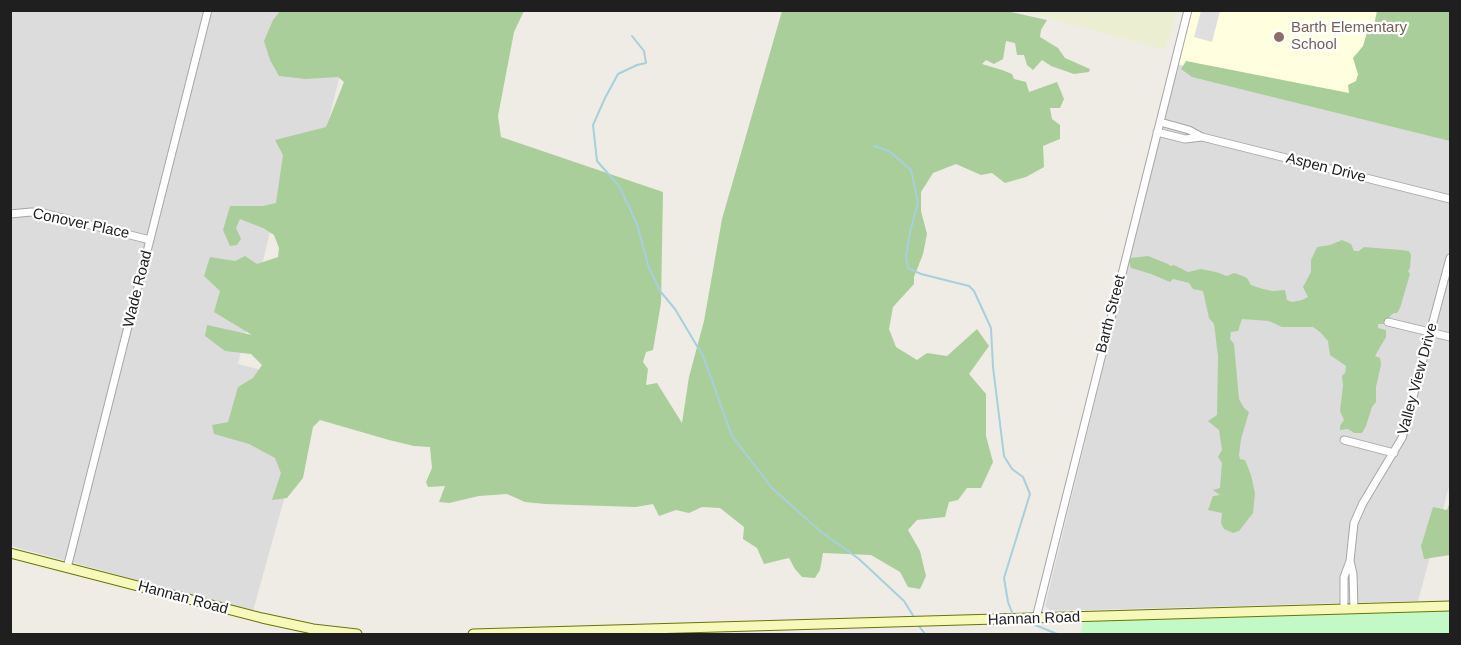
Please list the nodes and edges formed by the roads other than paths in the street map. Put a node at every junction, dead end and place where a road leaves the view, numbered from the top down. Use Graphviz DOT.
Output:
graph roads {
  1 [pos="208,10"];
  2 [pos="1188,10"];
  3 [pos="1160,122"];
  4 [pos="1157,132"];
  5 [pos="1202,137"];
  6 [pos="1450,199"];
  7 [pos="10,214"];
  8 [pos="150,240"];
  9 [pos="1450,258"];
  10 [pos="1388,322"];
  11 [pos="1431,332"];
  12 [pos="1450,337"];
  13 [pos="1344,440"];
  14 [pos="1394,453"];
  15 [pos="10,553"];
  16 [pos="67,568"];
  17 [pos="1450,606"];
  18 [pos="1349,609"];
  19 [pos="1036,618"];
  20 [pos="357,634"];
  21 [pos="473,634"];
  1 -- 8 [label="street, Wade Road"];
  2 -- 3 [label="street, Barth Street"];
  3 -- 4 [label="street, Barth Street"];
  3 -- 5 [label="street, Aspen Drive"];
  4 -- 5 [label="street, Aspen Drive"];
  4 -- 19 [label="street, Barth Street"];
  5 -- 6 [label="street, Aspen Drive"];
  7 -- 8 [label="street, Conover Place"];
  8 -- 16 [label="street, Wade Road"];
  9 -- 11 [label="street, Valley View Drive"];
  10 -- 11 [label="street"];
  11 -- 12 [label="street"];
  11 -- 14 [label="street, Valley View Drive"];
  13 -- 14 [label="street"];
  14 -- 18 [label="street, Valley View Drive"];
  15 -- 16 [label="street, Hannan Road"];
  16 -- 20 [label="street, Hannan Road"];
  17 -- 18 [label="street, Hannan Road"];
  18 -- 19 [label="street, Hannan Road"];
  19 -- 21 [label="street, Hannan Road"];
}
